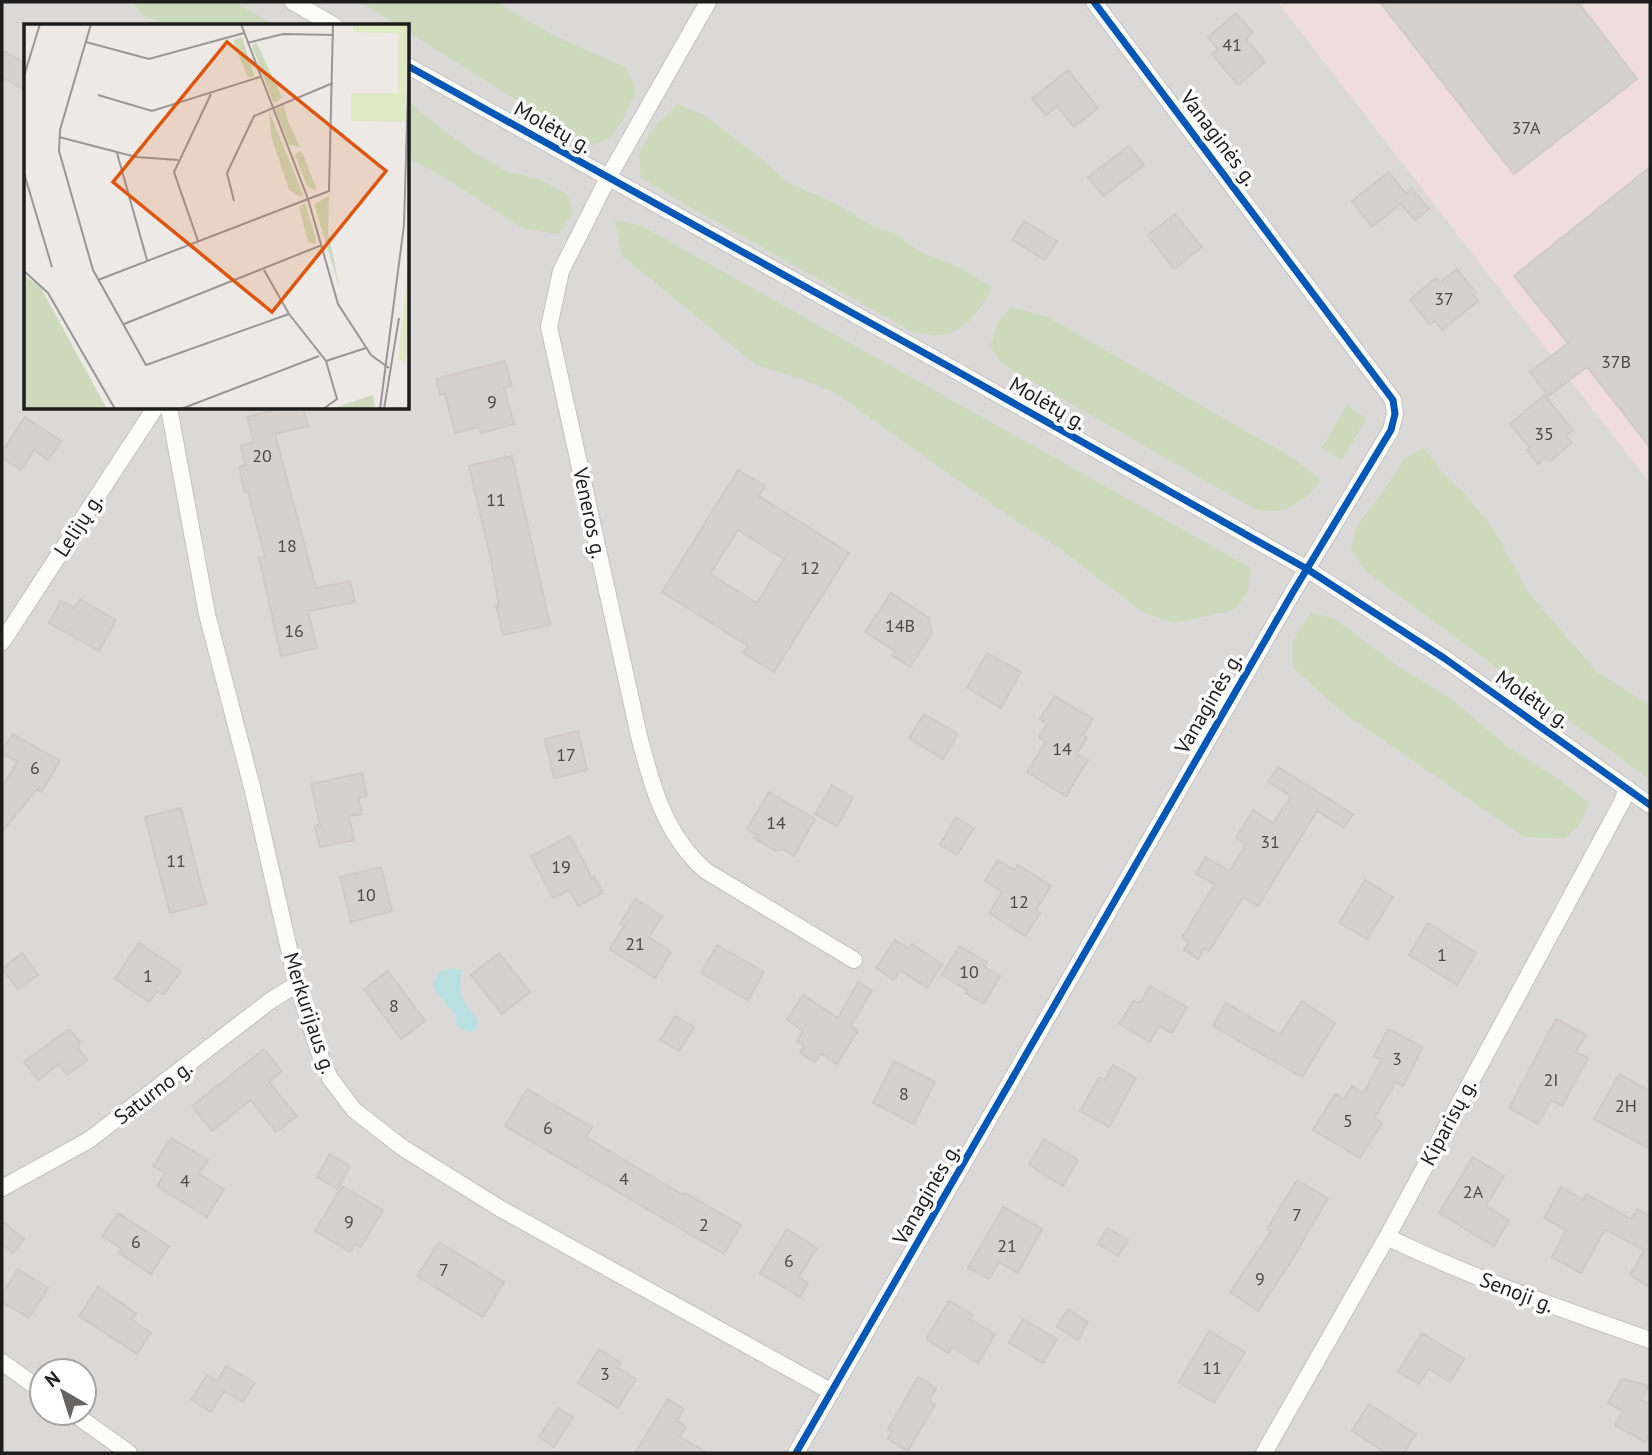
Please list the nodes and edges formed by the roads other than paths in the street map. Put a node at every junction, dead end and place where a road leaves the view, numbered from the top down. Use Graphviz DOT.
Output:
graph roads {
  1 [pos="293,2"];
  2 [pos="708,2"];
  3 [pos="1094,2"];
  4 [pos="332,24"];
  5 [pos="410,67"];
  6 [pos="608,178"];
  7 [pos="154,410"];
  8 [pos="169,410"];
  9 [pos="1307,569"];
  10 [pos="2,642"];
  11 [pos="1627,788"];
  12 [pos="1650,805"];
  13 [pos="854,960"];
  14 [pos="297,984"];
  15 [pos="2,1188"];
  16 [pos="1387,1237"];
  17 [pos="1650,1340"];
  18 [pos="2,1362"];
  19 [pos="28,1381"];
  20 [pos="832,1392"];
  21 [pos="93,1427"];
  22 [pos="129,1453"];
  23 [pos="796,1453"];
  24 [pos="1264,1453"];
  1 -- 4 [label="street"];
  2 -- 6 [label="street, Veneros g."];
  3 -- 9 [label="street, Vanaginės g."];
  5 -- 6 [label="street, Molėtų g."];
  6 -- 9 [label="street, Molėtų g."];
  6 -- 13 [label="street, Veneros g."];
  7 -- 10 [label="street, Lelijų g."];
  8 -- 14 [label="street, Merkurijaus g."];
  9 -- 11 [label="street, Molėtų g."];
  9 -- 20 [label="street, Vanaginės g."];
  11 -- 12 [label="street, Molėtų g."];
  11 -- 16 [label="street, Kiparisų g."];
  14 -- 15 [label="street, Saturno g."];
  14 -- 20 [label="street, Merkurijaus g."];
  16 -- 17 [label="street, Senoji g."];
  16 -- 24 [label="street, Kiparisų g."];
  18 -- 19 [label="street"];
  20 -- 23 [label="street, Vanaginės g."];
  21 -- 22 [label="street"];
}
